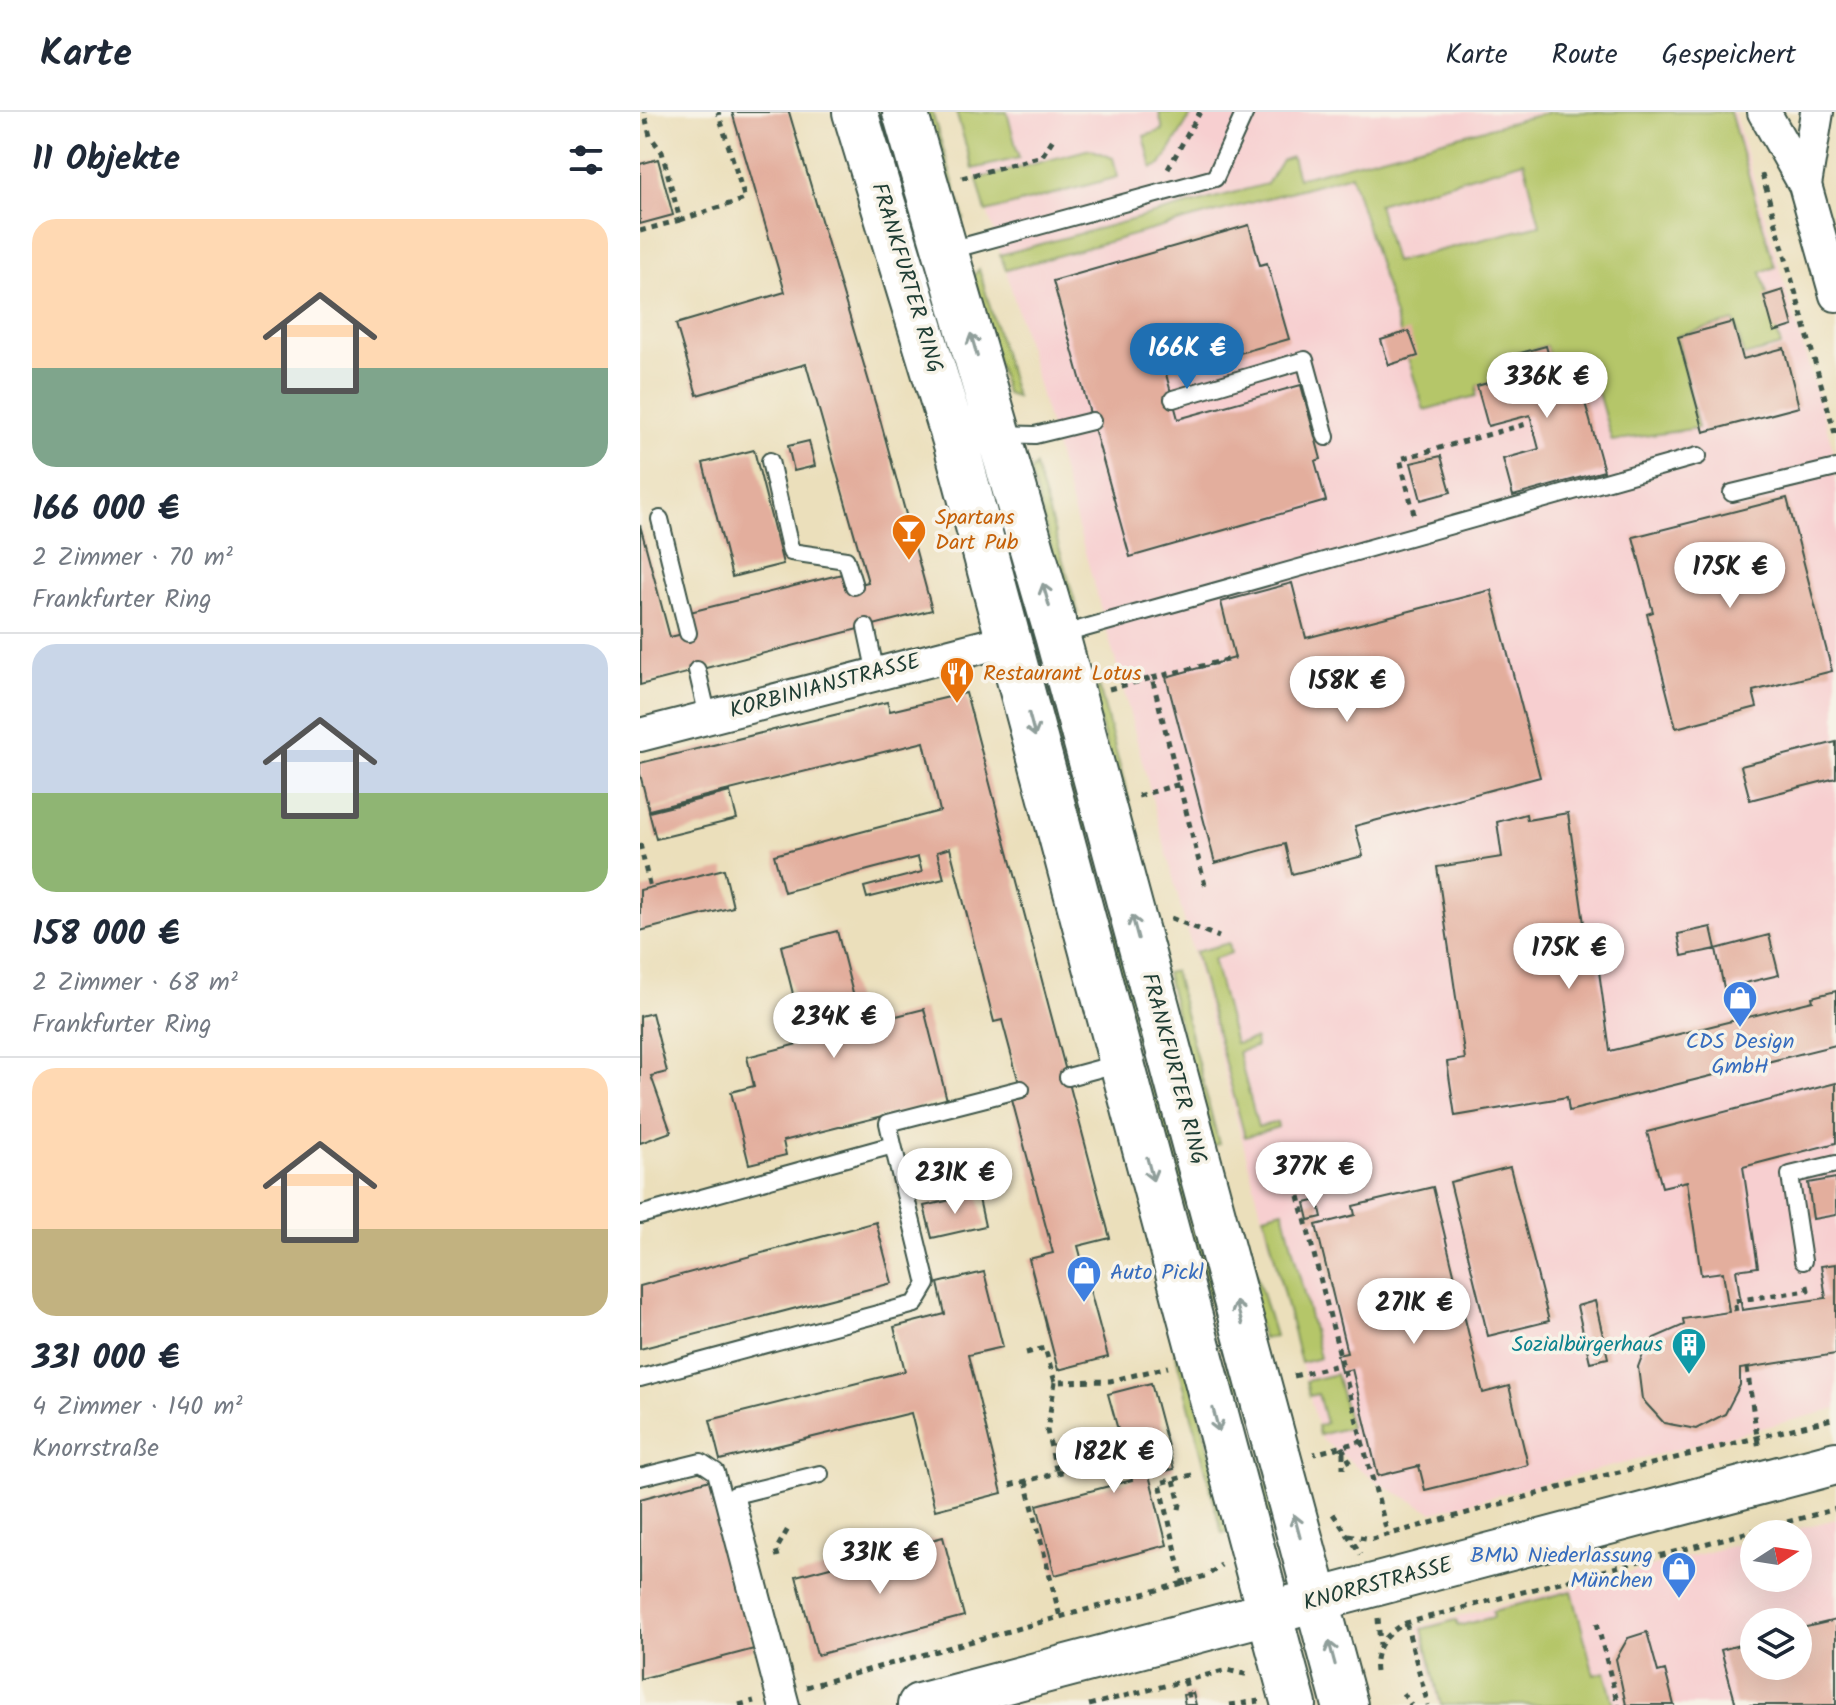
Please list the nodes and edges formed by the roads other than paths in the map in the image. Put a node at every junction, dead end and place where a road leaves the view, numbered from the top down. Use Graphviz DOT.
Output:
graph roads {
  1 [pos="855,112"];
  2 [pos="905,112"];
  3 [pos="1245,112"];
  4 [pos="1764,112"];
  5 [pos="1817,112"];
  6 [pos="1805,185"];
  7 [pos="947,251"];
  8 [pos="1836,295"];
  9 [pos="1173,399"];
  10 [pos="1092,421"];
  11 [pos="999,434"];
  12 [pos="1326,437"];
  13 [pos="956,444"];
  14 [pos="1698,456"];
  15 [pos="770,461"];
  16 [pos="1836,468"];
  17 [pos="1732,493"];
  18 [pos="660,519"];
  19 [pos="854,586"];
  20 [pos="866,627"];
  21 [pos="688,633"];
  22 [pos="1057,635"];
  23 [pos="1009,640"];
  24 [pos="697,670"];
  25 [pos="876,674"];
  26 [pos="708,717"];
  27 [pos="640,735"];
  28 [pos="1121,1063"];
  29 [pos="1068,1077"];
  30 [pos="1021,1089"];
  31 [pos="893,1145"];
  32 [pos="1836,1164"];
  33 [pos="640,1215"];
  34 [pos="1803,1261"];
  35 [pos="640,1378"];
  36 [pos="1836,1463"];
  37 [pos="820,1474"];
  38 [pos="640,1477"];
  39 [pos="1319,1601"];
  40 [pos="1268,1614"];
  41 [pos="783,1699"];
  42 [pos="941,1702"];
  43 [pos="1279,1703"];
  44 [pos="1345,1705"];
  1 -- 13 [label="main road, FRANKFURTER RING"];
  2 -- 7 [label="main road, FRANKFURTER RING"];
  3 -- 7 [label="lane"];
  4 -- 6 [label="street"];
  5 -- 6 [label="street"];
  6 -- 8 [label="street"];
  11 -- 7 [label="main road, FRANKFURTER RING, one-way"];
  9 -- 12 [label="lane"];
  10 -- 11 [label="lane"];
  11 -- 13 [label="street"];
  22 -- 11 [label="main road, FRANKFURTER RING, one-way"];
  13 -- 23 [label="main road, FRANKFURTER RING"];
  14 -- 22 [label="lane"];
  15 -- 19 [label="lane"];
  16 -- 17 [label="lane"];
  18 -- 21 [label="lane"];
  20 -- 25 [label="lane"];
  39 -- 22 [label="main road, FRANKFURTER RING, one-way"];
  23 -- 25 [label="street, KORBINIANSTRASSE"];
  23 -- 28 [label="main road, FRANKFURTER RING, one-way"];
  24 -- 26 [label="lane"];
  25 -- 26 [label="street, KORBINIANSTRASSE"];
  26 -- 27 [label="street, KORBINIANSTRASSE"];
  28 -- 29 [label="lane"];
  28 -- 40 [label="main road, FRANKFURTER RING, one-way"];
  30 -- 31 [label="lane"];
  31 -- 33 [label="lane"];
  31 -- 35 [label="lane"];
  32 -- 34 [label="lane"];
  36 -- 39 [label="street, KNORRSTRASSE"];
  37 -- 41 [label="lane"];
  38 -- 41 [label="lane"];
  39 -- 40 [label="street, KNORRSTRASSE"];
  44 -- 39 [label="main road, FRANKFURTER RING, one-way"];
  40 -- 42 [label="street, KNORRSTRASSE"];
  40 -- 43 [label="main road, FRANKFURTER RING"];
}
